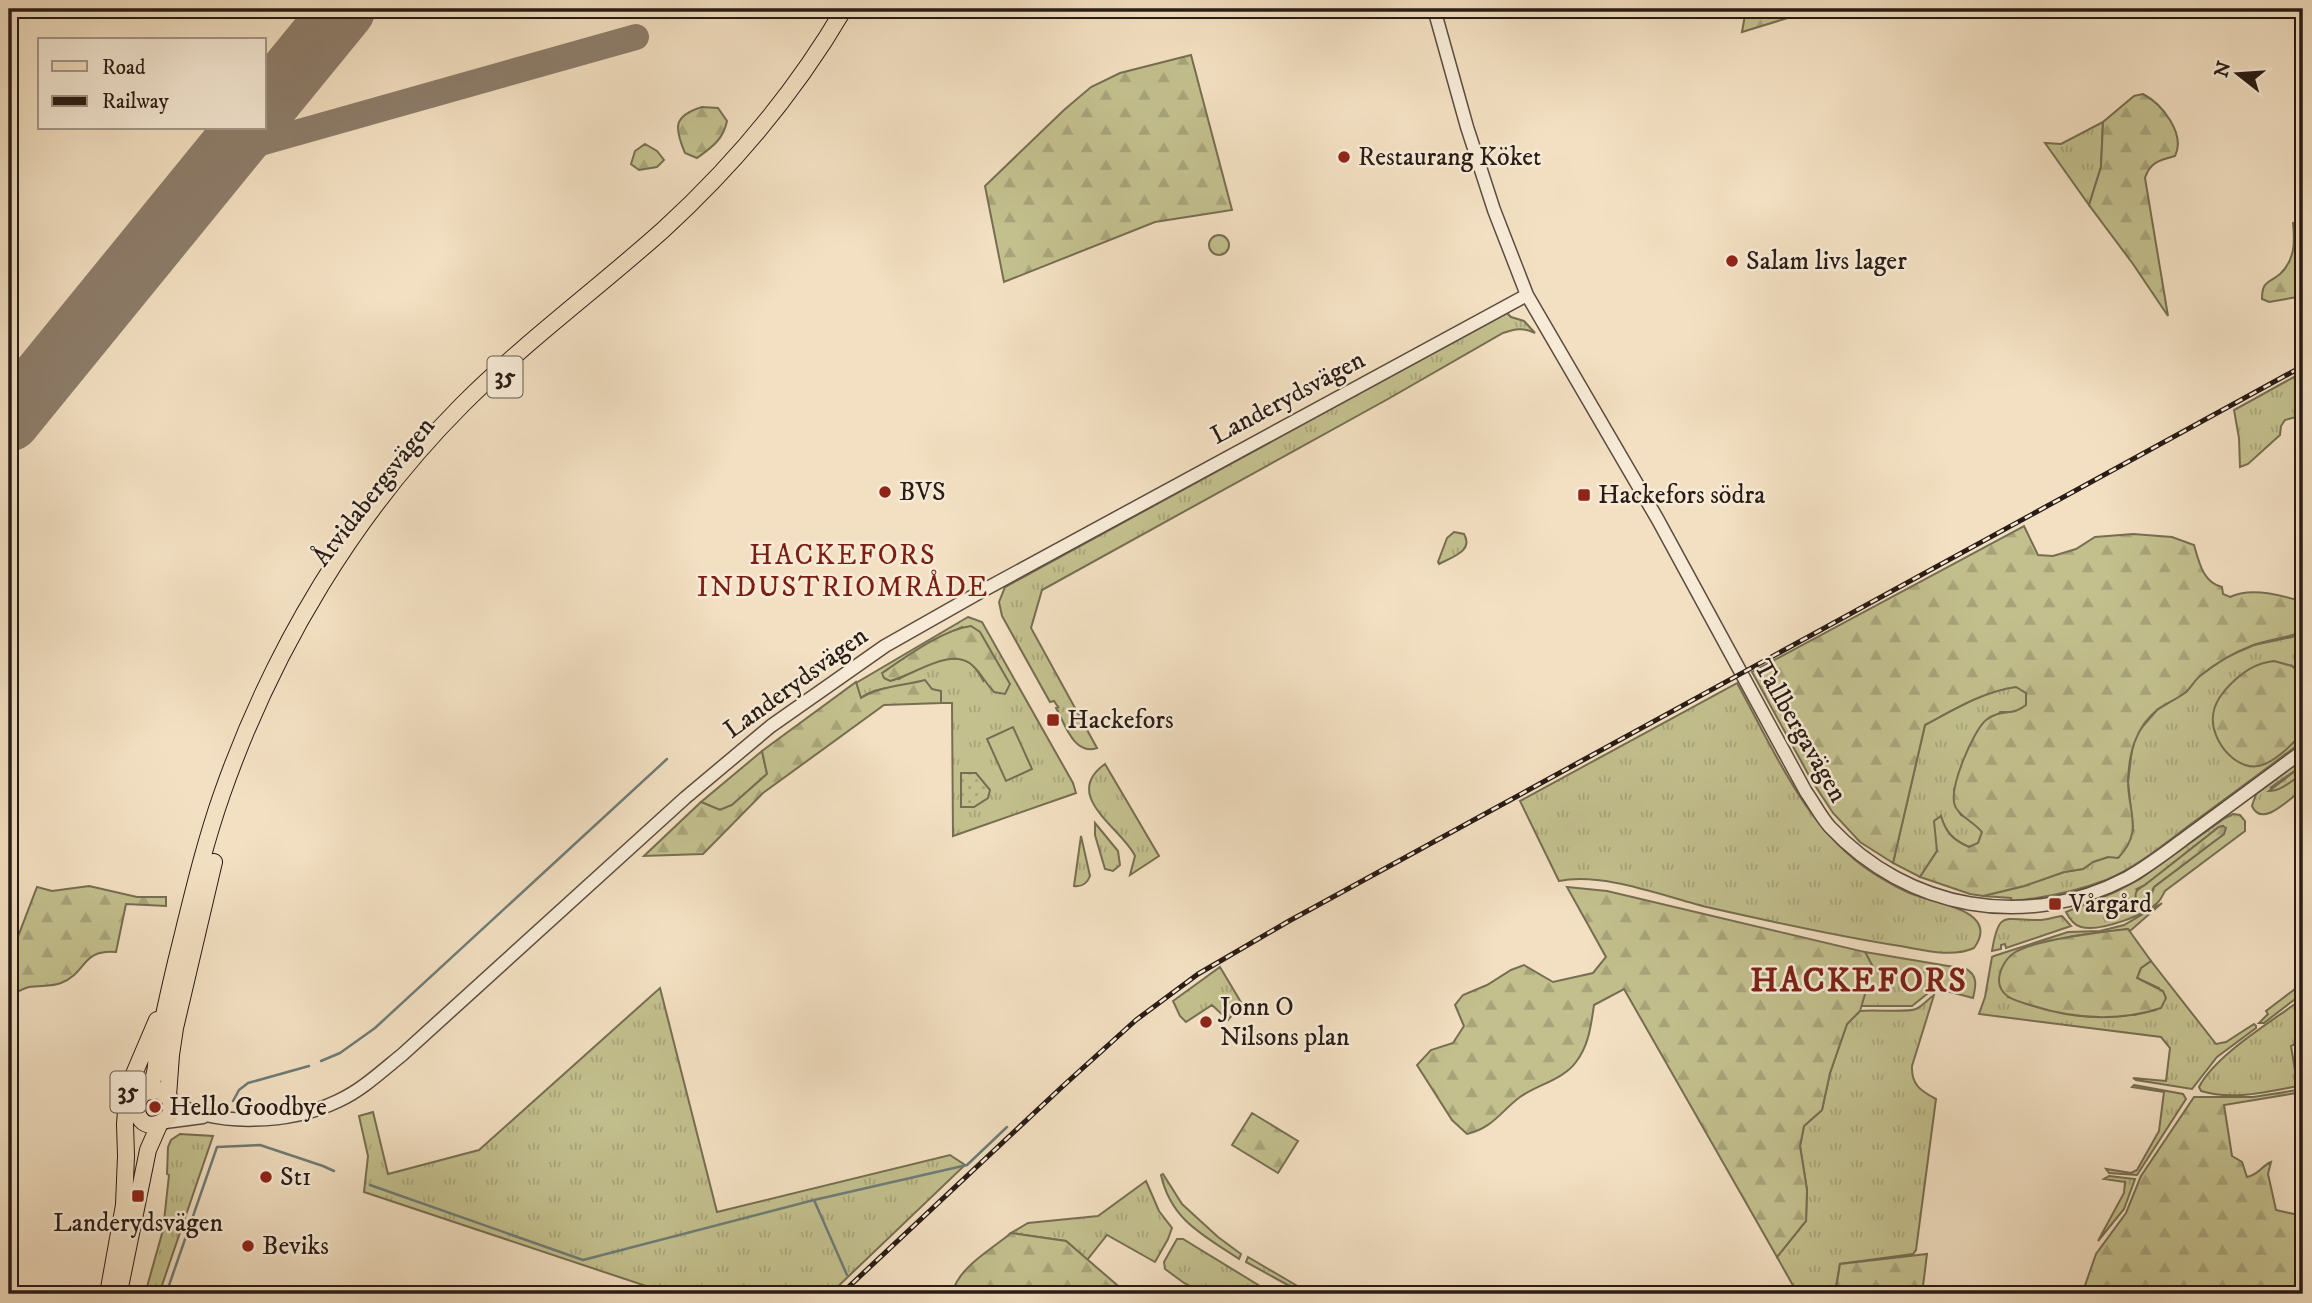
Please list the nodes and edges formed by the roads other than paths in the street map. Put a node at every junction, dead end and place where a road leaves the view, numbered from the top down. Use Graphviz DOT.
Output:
graph roads {
  1 [pos="844,9"];
  2 [pos="855,9"];
  3 [pos="1434,9"];
  4 [pos="1527,295"];
  5 [pos="2303,751"];
  6 [pos="170,988"];
  7 [pos="146,1092"];
  8 [pos="170,1098"];
  9 [pos="139,1116"];
  10 [pos="217,1116"];
  11 [pos="162,1123"];
  12 [pos="124,1204"];
  13 [pos="108,1294"];
  14 [pos="119,1294"];
  1 -- 6 [label="main road, Åtvidabergsvägen / 35"];
  2 -- 8 [label="main road, Åtvidabergsvägen / 35"];
  3 -- 4 [label="street, Tallbergavägen"];
  4 -- 5 [label="street, Tallbergavägen"];
  4 -- 10 [label="street, Landerydsvägen"];
  6 -- 7 [label="main road, Åtvidabergsvägen / 35"];
  6 -- 12 [label="main road, Åtvidabergsvägen / 35"];
  7 -- 8 [label="main road, 35"];
  7 -- 9 [label="main road, 35"];
  8 -- 10 [label="street, Landerydsvägen"];
  8 -- 11 [label="main road, 35"];
  9 -- 11 [label="main road, 35"];
  9 -- 12 [label="main road, Åtvidabergsvägen / 35"];
  10 -- 11 [label="street, Landerydsvägen"];
  11 -- 14 [label="main road, 35"];
  12 -- 13 [label="main road, Åtvidabergsvägen / 35"];
}
